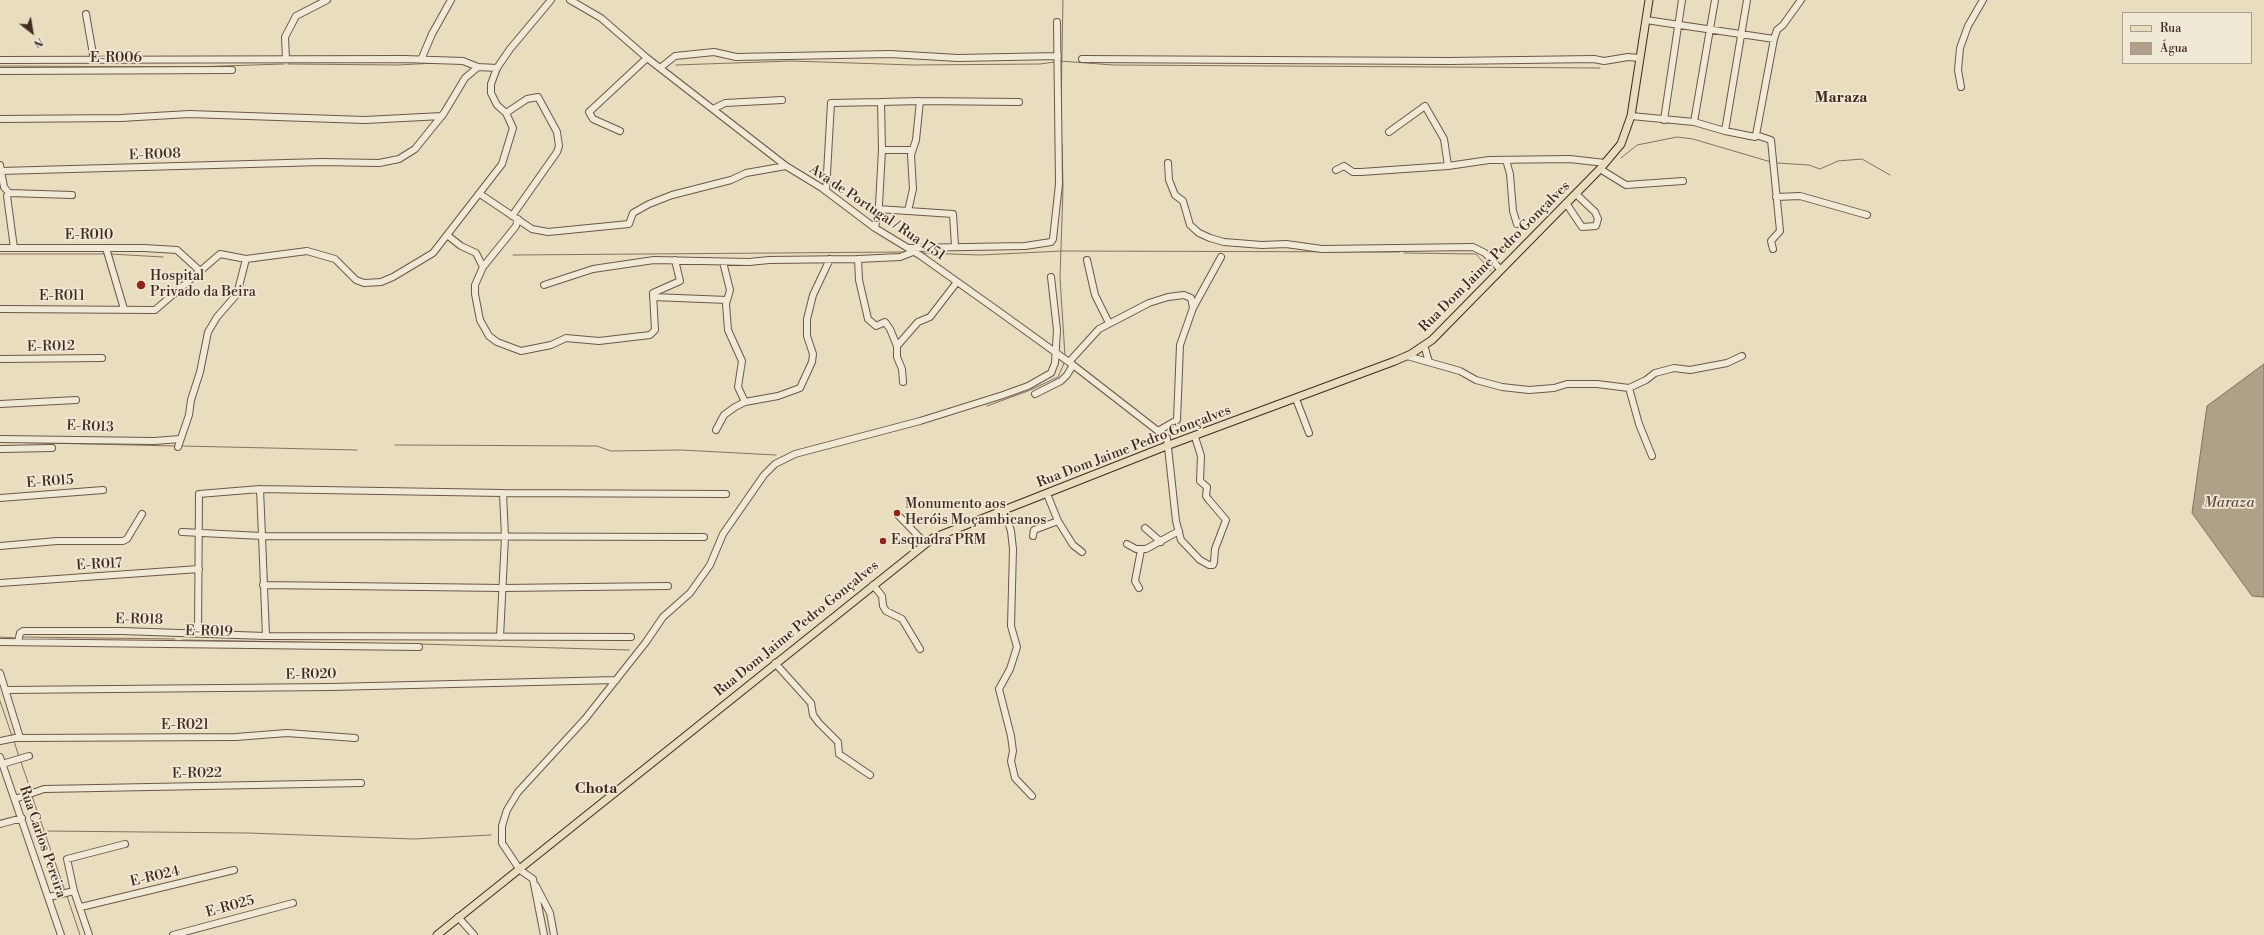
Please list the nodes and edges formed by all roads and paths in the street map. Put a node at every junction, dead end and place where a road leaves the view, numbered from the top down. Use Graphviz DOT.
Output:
graph roads {
  1 [pos="327,0"];
  2 [pos="451,0"];
  3 [pos="551,0"];
  4 [pos="570,0"];
  5 [pos="1649,0"];
  6 [pos="1682,0"];
  7 [pos="1715,0"];
  8 [pos="1747,0"];
  9 [pos="1801,0"];
  10 [pos="1983,0"];
  11 [pos="86,14"];
  12 [pos="1646,20"];
  13 [pos="1057,22"];
  14 [pos="1679,26"];
  15 [pos="1710,30"];
  16 [pos="1742,35"];
  17 [pos="1774,39"];
  18 [pos="1058,56"];
  19 [pos="647,58"];
  20 [pos="1640,58"];
  21 [pos="286,59"];
  22 [pos="1082,59"];
  23 [pos="0,60"];
  24 [pos="94,60"];
  25 [pos="421,60"];
  26 [pos="478,67"];
  27 [pos="497,68"];
  28 [pos="660,68"];
  29 [pos="232,70"];
  30 [pos="0,72"];
  31 [pos="1961,87"];
  32 [pos="782,100"];
  33 [pos="920,101"];
  34 [pos="881,102"];
  35 [pos="1019,102"];
  36 [pos="713,109"];
  37 [pos="506,113"];
  38 [pos="442,116"];
  39 [pos="1631,116"];
  40 [pos="0,119"];
  41 [pos="1664,120"];
  42 [pos="1694,122"];
  43 [pos="620,130"];
  44 [pos="1725,131"];
  45 [pos="1389,132"];
  46 [pos="1756,135"];
  47 [pos="882,150"];
  48 [pos="912,150"];
  49 [pos="1506,160"];
  50 [pos="1168,163"];
  51 [pos="786,166"];
  52 [pos="1448,166"];
  53 [pos="1603,166"];
  54 [pos="0,169"];
  55 [pos="1336,170"];
  56 [pos="1683,181"];
  57 [pos="826,191"];
  58 [pos="9,193"];
  59 [pos="480,194"];
  60 [pos="1576,194"];
  61 [pos="72,195"];
  62 [pos="1776,197"];
  63 [pos="1566,203"];
  64 [pos="878,209"];
  65 [pos="908,211"];
  66 [pos="1867,215"];
  67 [pos="518,219"];
  68 [pos="1517,224"];
  69 [pos="875,228"];
  70 [pos="447,235"];
  71 [pos="955,246"];
  72 [pos="0,248"];
  73 [pos="14,248"];
  74 [pos="106,248"];
  75 [pos="908,248"];
  76 [pos="1773,249"];
  77 [pos="913,252"];
  78 [pos="1221,257"];
  79 [pos="246,259"];
  80 [pos="830,259"];
  81 [pos="858,259"];
  82 [pos="675,260"];
  83 [pos="1086,260"];
  84 [pos="723,262"];
  85 [pos="483,267"];
  86 [pos="1500,270"];
  87 [pos="200,271"];
  88 [pos="1051,277"];
  89 [pos="957,282"];
  90 [pos="544,285"];
  91 [pos="653,297"];
  92 [pos="727,300"];
  93 [pos="1193,308"];
  94 [pos="0,309"];
  95 [pos="124,309"];
  96 [pos="1109,323"];
  97 [pos="1424,345"];
  98 [pos="897,346"];
  99 [pos="1056,352"];
  100 [pos="1407,356"];
  101 [pos="1742,356"];
  102 [pos="102,358"];
  103 [pos="0,360"];
  104 [pos="1429,362"];
  105 [pos="1071,363"];
  106 [pos="903,382"];
  107 [pos="1629,388"];
  108 [pos="1035,394"];
  109 [pos="1296,399"];
  110 [pos="76,400"];
  111 [pos="744,402"];
  112 [pos="0,404"];
  113 [pos="716,430"];
  114 [pos="1158,431"];
  115 [pos="1309,433"];
  116 [pos="1195,436"];
  117 [pos="0,439"];
  118 [pos="180,439"];
  119 [pos="1169,445"];
  120 [pos="178,447"];
  121 [pos="52,448"];
  122 [pos="0,449"];
  123 [pos="1652,456"];
  124 [pos="260,489"];
  125 [pos="102,490"];
  126 [pos="503,492"];
  127 [pos="726,494"];
  128 [pos="1047,494"];
  129 [pos="0,498"];
  130 [pos="1004,510"];
  131 [pos="142,514"];
  132 [pos="898,515"];
  133 [pos="1058,521"];
  134 [pos="1145,528"];
  135 [pos="1178,531"];
  136 [pos="182,532"];
  137 [pos="200,534"];
  138 [pos="262,536"];
  139 [pos="1033,536"];
  140 [pos="505,537"];
  141 [pos="704,537"];
  142 [pos="1161,542"];
  143 [pos="925,543"];
  144 [pos="1128,544"];
  145 [pos="0,546"];
  146 [pos="1141,550"];
  147 [pos="1082,552"];
  148 [pos="199,569"];
  149 [pos="0,583"];
  150 [pos="263,585"];
  151 [pos="873,585"];
  152 [pos="668,586"];
  153 [pos="502,588"];
  154 [pos="1139,588"];
  155 [pos="198,632"];
  156 [pos="179,633"];
  157 [pos="266,636"];
  158 [pos="500,637"];
  159 [pos="631,637"];
  160 [pos="0,642"];
  161 [pos="18,642"];
  162 [pos="179,643"];
  163 [pos="418,647"];
  164 [pos="920,649"];
  165 [pos="775,662"];
  166 [pos="0,673"];
  167 [pos="616,680"];
  168 [pos="6,690"];
  169 [pos="15,738"];
  170 [pos="355,738"];
  171 [pos="0,741"];
  172 [pos="29,756"];
  173 [pos="0,757"];
  174 [pos="2,764"];
  175 [pos="870,775"];
  176 [pos="361,783"];
  177 [pos="1032,796"];
  178 [pos="15,798"];
  179 [pos="22,818"];
  180 [pos="0,824"];
  181 [pos="125,844"];
  182 [pos="234,870"];
  183 [pos="520,870"];
  184 [pos="533,879"];
  185 [pos="69,892"];
  186 [pos="49,897"];
  187 [pos="293,902"];
  188 [pos="81,907"];
  189 [pos="458,917"];
  190 [pos="61,935"];
  191 [pos="89,935"];
  192 [pos="173,935"];
  193 [pos="437,935"];
  194 [pos="474,935"];
  195 [pos="544,935"];
  196 [pos="554,935"];
  1 -- 21 [label="street"];
  2 -- 25 [label="street"];
  3 -- 27 [label="street"];
  4 -- 19 [label="street, Ava de Portugal / Rua 1751"];
  5 -- 12 [label="main road, Rua Dom Jaime Pedro Gonçalves"];
  6 -- 14 [label="street"];
  7 -- 15 [label="street"];
  8 -- 16 [label="street"];
  9 -- 17 [label="street"];
  10 -- 31 [label="street"];
  11 -- 24 [label="street"];
  12 -- 14 [label="street"];
  12 -- 20 [label="main road, Rua Dom Jaime Pedro Gonçalves"];
  13 -- 18 [label="street"];
  14 -- 15 [label="street"];
  14 -- 41 [label="street"];
  15 -- 16 [label="street"];
  15 -- 42 [label="street"];
  16 -- 17 [label="street"];
  16 -- 44 [label="street"];
  17 -- 46 [label="street"];
  18 -- 28 [label="street"];
  18 -- 71 [label="street"];
  19 -- 28 [label="street, Ava de Portugal / Rua 1751"];
  19 -- 43 [label="street"];
  20 -- 22 [label="street"];
  20 -- 39 [label="main road, Rua Dom Jaime Pedro Gonçalves"];
  21 -- 24 [label="street"];
  21 -- 25 [label="street"];
  23 -- 24 [label="street"];
  25 -- 26 [label="street"];
  26 -- 27 [label="street"];
  26 -- 38 [label="street, E-R008"];
  27 -- 37 [label="street"];
  28 -- 36 [label="street, Ava de Portugal / Rua 1751"];
  29 -- 30 [label="street, E-R006"];
  32 -- 36 [label="street"];
  33 -- 34 [label="street"];
  33 -- 35 [label="street"];
  33 -- 48 [label="street"];
  34 -- 47 [label="street"];
  34 -- 57 [label="street"];
  36 -- 51 [label="street, Ava de Portugal / Rua 1751"];
  37 -- 59 [label="street"];
  37 -- 67 [label="street"];
  38 -- 40 [label="street"];
  38 -- 54 [label="street, E-R008"];
  39 -- 41 [label="street"];
  39 -- 53 [label="main road, Rua Dom Jaime Pedro Gonçalves"];
  41 -- 42 [label="street"];
  42 -- 44 [label="street"];
  44 -- 46 [label="street"];
  45 -- 52 [label="street"];
  46 -- 62 [label="street"];
  47 -- 48 [label="street"];
  47 -- 64 [label="street"];
  48 -- 65 [label="street"];
  49 -- 52 [label="street"];
  49 -- 53 [label="street"];
  49 -- 68 [label="street"];
  50 -- 86 [label="street"];
  51 -- 57 [label="street, Ava de Portugal / Rua 1751"];
  51 -- 67 [label="street"];
  52 -- 55 [label="street"];
  53 -- 56 [label="street"];
  53 -- 60 [label="main road, Rua Dom Jaime Pedro Gonçalves"];
  54 -- 58 [label="street"];
  57 -- 69 [label="street, Ava de Portugal / Rua 1751"];
  58 -- 61 [label="street"];
  58 -- 73 [label="street"];
  59 -- 67 [label="street"];
  59 -- 70 [label="street"];
  60 -- 63 [label="main road, Rua Dom Jaime Pedro Gonçalves"];
  60 -- 63 [label="street"];
  62 -- 66 [label="street"];
  62 -- 76 [label="street"];
  63 -- 86 [label="main road, Rua Dom Jaime Pedro Gonçalves"];
  64 -- 65 [label="street"];
  64 -- 69 [label="street"];
  65 -- 71 [label="street"];
  67 -- 85 [label="street"];
  69 -- 75 [label="street, Ava de Portugal / Rua 1751"];
  70 -- 79 [label="street"];
  70 -- 85 [label="street"];
  71 -- 75 [label="street"];
  72 -- 73 [label="street, E-R010"];
  73 -- 74 [label="street, E-R010"];
  74 -- 87 [label="street, E-R010"];
  74 -- 95 [label="street"];
  75 -- 77 [label="street, Ava de Portugal / Rua 1751"];
  77 -- 81 [label="street"];
  77 -- 89 [label="street, Ava de Portugal / Rua 1751"];
  78 -- 93 [label="street"];
  79 -- 87 [label="street, E-R011"];
  79 -- 118 [label="street"];
  80 -- 81 [label="street"];
  80 -- 84 [label="street"];
  80 -- 111 [label="street"];
  81 -- 98 [label="street"];
  82 -- 84 [label="street"];
  82 -- 90 [label="street"];
  82 -- 91 [label="street"];
  83 -- 96 [label="street"];
  84 -- 92 [label="street"];
  85 -- 91 [label="street"];
  86 -- 97 [label="main road, Rua Dom Jaime Pedro Gonçalves"];
  87 -- 95 [label="street, E-R011"];
  88 -- 99 [label="street"];
  89 -- 98 [label="street"];
  89 -- 99 [label="street, Ava de Portugal / Rua 1751"];
  91 -- 92 [label="street"];
  92 -- 111 [label="street"];
  93 -- 96 [label="street"];
  93 -- 114 [label="street"];
  94 -- 95 [label="street, E-R011"];
  96 -- 105 [label="street"];
  97 -- 100 [label="main road, Rua Dom Jaime Pedro Gonçalves"];
  97 -- 104 [label="street"];
  98 -- 106 [label="street"];
  99 -- 105 [label="street, Ava de Portugal / Rua 1751"];
  99 -- 167 [label="street"];
  100 -- 104 [label="street"];
  100 -- 109 [label="main road, Rua Dom Jaime Pedro Gonçalves"];
  101 -- 107 [label="street"];
  102 -- 103 [label="street, E-R012"];
  104 -- 107 [label="street"];
  105 -- 108 [label="street"];
  105 -- 114 [label="street, Ava de Portugal / Rua 1751"];
  107 -- 123 [label="street"];
  109 -- 115 [label="street"];
  109 -- 116 [label="main road, Rua Dom Jaime Pedro Gonçalves"];
  110 -- 112 [label="street"];
  111 -- 113 [label="street"];
  114 -- 119 [label="street, Ava de Portugal / Rua 1751"];
  116 -- 119 [label="main road, Rua Dom Jaime Pedro Gonçalves"];
  116 -- 135 [label="street"];
  117 -- 118 [label="street, E-R013"];
  118 -- 120 [label="street"];
  119 -- 128 [label="main road, Rua Dom Jaime Pedro Gonçalves"];
  119 -- 135 [label="street"];
  121 -- 122 [label="street"];
  124 -- 126 [label="street"];
  124 -- 137 [label="street"];
  124 -- 138 [label="street"];
  125 -- 129 [label="street, E-R015"];
  126 -- 127 [label="street"];
  126 -- 140 [label="street"];
  128 -- 130 [label="main road, Rua Dom Jaime Pedro Gonçalves"];
  128 -- 133 [label="street"];
  130 -- 143 [label="main road, Rua Dom Jaime Pedro Gonçalves"];
  130 -- 177 [label="street"];
  131 -- 145 [label="street"];
  132 -- 143 [label="street"];
  133 -- 139 [label="street"];
  133 -- 147 [label="street"];
  134 -- 142 [label="street"];
  135 -- 142 [label="street"];
  136 -- 137 [label="street"];
  137 -- 138 [label="street"];
  137 -- 148 [label="street"];
  138 -- 140 [label="street"];
  138 -- 150 [label="street"];
  140 -- 141 [label="street"];
  140 -- 153 [label="street"];
  142 -- 146 [label="street"];
  143 -- 151 [label="main road, Rua Dom Jaime Pedro Gonçalves"];
  144 -- 146 [label="street"];
  146 -- 154 [label="street"];
  148 -- 149 [label="street, E-R017"];
  148 -- 155 [label="street"];
  150 -- 153 [label="street"];
  150 -- 157 [label="street"];
  151 -- 164 [label="street"];
  151 -- 165 [label="main road, Rua Dom Jaime Pedro Gonçalves"];
  152 -- 153 [label="street"];
  153 -- 158 [label="street"];
  155 -- 156 [label="street, E-R018"];
  155 -- 157 [label="street, E-R018"];
  156 -- 161 [label="street, E-R018"];
  156 -- 162 [label="street"];
  157 -- 158 [label="street, E-R018"];
  158 -- 159 [label="street, E-R018"];
  160 -- 161 [label="street, E-R019"];
  161 -- 162 [label="street, E-R019"];
  162 -- 163 [label="street, E-R019"];
  165 -- 175 [label="street"];
  165 -- 183 [label="main road, Rua Dom Jaime Pedro Gonçalves"];
  166 -- 168 [label="street"];
  167 -- 168 [label="street, E-R020"];
  167 -- 183 [label="street"];
  168 -- 169 [label="street"];
  169 -- 170 [label="street, E-R021"];
  169 -- 171 [label="street, E-R021"];
  172 -- 174 [label="street"];
  173 -- 174 [label="street, Rua Carlos Pereira"];
  174 -- 178 [label="street, Rua Carlos Pereira"];
  176 -- 178 [label="street, E-R022"];
  178 -- 179 [label="street, Rua Carlos Pereira"];
  179 -- 180 [label="street"];
  179 -- 186 [label="street, Rua Carlos Pereira"];
  181 -- 185 [label="street"];
  182 -- 188 [label="street, E-R024"];
  183 -- 184 [label="street"];
  183 -- 189 [label="main road, Rua Dom Jaime Pedro Gonçalves"];
  184 -- 195 [label="street"];
  184 -- 196 [label="street"];
  185 -- 186 [label="street"];
  185 -- 188 [label="street"];
  186 -- 190 [label="street, Rua Carlos Pereira"];
  187 -- 192 [label="street, E-R025"];
  188 -- 191 [label="street"];
  189 -- 193 [label="main road, Rua Dom Jaime Pedro Gonçalves"];
  189 -- 194 [label="street"];
}
